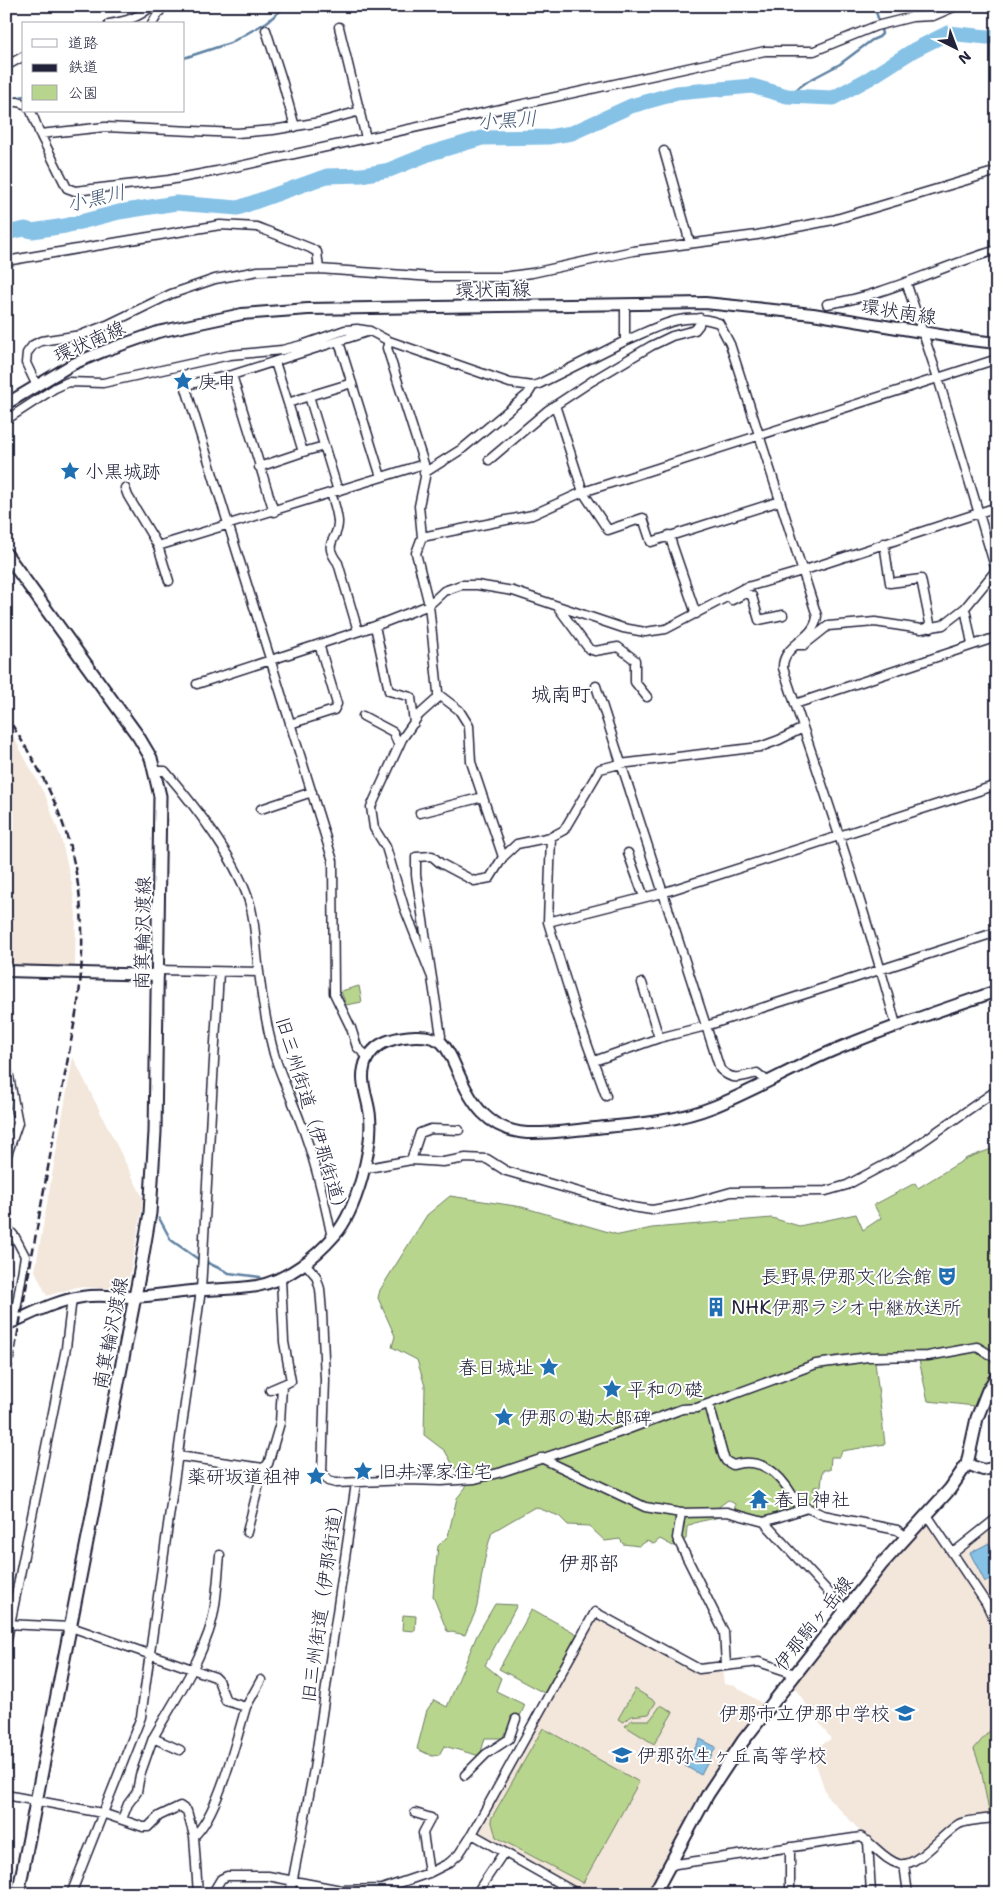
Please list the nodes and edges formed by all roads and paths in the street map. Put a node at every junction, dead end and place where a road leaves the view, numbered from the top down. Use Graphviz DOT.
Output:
graph roads {
  1 [pos="152,6"];
  2 [pos="163,6"];
  3 [pos="956,6"];
  4 [pos="122,22"];
  5 [pos="153,22"];
  6 [pos="339,27"];
  7 [pos="266,30"];
  8 [pos="22,57"];
  9 [pos="6,66"];
  10 [pos="6,102"];
  11 [pos="21,103"];
  12 [pos="360,111"];
  13 [pos="32,112"];
  14 [pos="295,126"];
  15 [pos="40,134"];
  16 [pos="366,138"];
  17 [pos="664,151"];
  18 [pos="997,171"];
  19 [pos="690,244"];
  20 [pos="997,250"];
  21 [pos="6,261"];
  22 [pos="320,269"];
  23 [pos="906,282"];
  24 [pos="625,304"];
  25 [pos="827,304"];
  26 [pos="700,318"];
  27 [pos="370,331"];
  28 [pos="923,333"];
  29 [pos="388,341"];
  30 [pos="625,341"];
  31 [pos="339,342"];
  32 [pos="997,342"];
  33 [pos="997,359"];
  34 [pos="275,362"];
  35 [pos="232,375"];
  36 [pos="938,378"];
  37 [pos="352,383"];
  38 [pos="37,386"];
  39 [pos="533,386"];
  40 [pos="308,396"];
  41 [pos="288,403"];
  42 [pos="6,404"];
  43 [pos="555,406"];
  44 [pos="6,420"];
  45 [pos="760,435"];
  46 [pos="324,446"];
  47 [pos="303,452"];
  48 [pos="489,460"];
  49 [pos="260,467"];
  50 [pos="424,468"];
  51 [pos="381,477"];
  52 [pos="125,488"];
  53 [pos="335,492"];
  54 [pos="583,492"];
  55 [pos="780,501"];
  56 [pos="997,507"];
  57 [pos="274,512"];
  58 [pos="978,513"];
  59 [pos="228,526"];
  60 [pos="669,535"];
  61 [pos="422,537"];
  62 [pos="884,543"];
  63 [pos="158,546"];
  64 [pos="6,554"];
  65 [pos="996,569"];
  66 [pos="802,571"];
  67 [pos="169,581"];
  68 [pos="429,606"];
  69 [pos="557,606"];
  70 [pos="708,608"];
  71 [pos="964,608"];
  72 [pos="696,614"];
  73 [pos="783,615"];
  74 [pos="375,626"];
  75 [pos="931,628"];
  76 [pos="358,631"];
  77 [pos="997,637"];
  78 [pos="319,644"];
  79 [pos="972,644"];
  80 [pos="796,645"];
  81 [pos="270,659"];
  82 [pos="196,684"];
  83 [pos="596,686"];
  84 [pos="438,694"];
  85 [pos="647,697"];
  86 [pos="795,704"];
  87 [pos="363,716"];
  88 [pos="290,724"];
  89 [pos="414,724"];
  90 [pos="803,728"];
  91 [pos="398,746"];
  92 [pos="620,764"];
  93 [pos="156,771"];
  94 [pos="997,785"];
  95 [pos="312,792"];
  96 [pos="483,797"];
  97 [pos="261,809"];
  98 [pos="420,813"];
  99 [pos="839,836"];
  100 [pos="551,837"];
  101 [pos="628,854"];
  102 [pos="503,857"];
  103 [pos="662,892"];
  104 [pos="644,897"];
  105 [pos="548,922"];
  106 [pos="997,932"];
  107 [pos="881,969"];
  108 [pos="6,971"];
  109 [pos="219,972"];
  110 [pos="259,972"];
  111 [pos="158,973"];
  112 [pos="431,975"];
  113 [pos="642,983"];
  114 [pos="997,991"];
  115 [pos="896,1025"];
  116 [pos="706,1026"];
  117 [pos="659,1038"];
  118 [pos="440,1041"];
  119 [pos="368,1057"];
  120 [pos="6,1061"];
  121 [pos="594,1061"];
  122 [pos="767,1080"];
  123 [pos="997,1090"];
  124 [pos="606,1096"];
  125 [pos="459,1130"];
  126 [pos="6,1158"];
  127 [pos="411,1160"];
  128 [pos="363,1169"];
  129 [pos="6,1226"];
  130 [pos="332,1238"];
  131 [pos="305,1263"];
  132 [pos="281,1278"];
  133 [pos="201,1290"];
  134 [pos="134,1297"];
  135 [pos="72,1298"];
  136 [pos="10,1323"];
  137 [pos="997,1359"];
  138 [pos="997,1376"];
  139 [pos="282,1386"];
  140 [pos="270,1390"];
  141 [pos="709,1404"];
  142 [pos="178,1456"];
  143 [pos="541,1458"];
  144 [pos="967,1464"];
  145 [pos="997,1467"];
  146 [pos="263,1468"];
  147 [pos="356,1483"];
  148 [pos="800,1509"];
  149 [pos="681,1513"];
  150 [pos="926,1515"];
  151 [pos="997,1518"];
  152 [pos="764,1522"];
  153 [pos="247,1532"];
  154 [pos="907,1537"];
  155 [pos="953,1553"];
  156 [pos="220,1555"];
  157 [pos="845,1610"];
  158 [pos="8,1624"];
  159 [pos="997,1626"];
  160 [pos="71,1627"];
  161 [pos="6,1644"];
  162 [pos="150,1655"];
  163 [pos="726,1665"];
  164 [pos="192,1669"];
  165 [pos="795,1674"];
  166 [pos="261,1680"];
  167 [pos="246,1707"];
  168 [pos="516,1719"];
  169 [pos="153,1738"];
  170 [pos="180,1750"];
  171 [pos="465,1776"];
  172 [pos="6,1795"];
  173 [pos="36,1801"];
  174 [pos="102,1813"];
  175 [pos="414,1813"];
  176 [pos="997,1818"];
  177 [pos="122,1819"];
  178 [pos="472,1834"];
  179 [pos="194,1836"];
  180 [pos="868,1841"];
  181 [pos="790,1847"];
  182 [pos="504,1852"];
  183 [pos="904,1864"];
  184 [pos="668,1867"];
  185 [pos="429,1873"];
  186 [pos="293,1880"];
  187 [pos="18,1894"];
  188 [pos="71,1894"];
  189 [pos="198,1894"];
  190 [pos="212,1894"];
  191 [pos="290,1894"];
  192 [pos="476,1894"];
  193 [pos="578,1894"];
  194 [pos="654,1894"];
  195 [pos="790,1894"];
  196 [pos="871,1894"];
  197 [pos="908,1894"];
  1 -- 4 [label="street"];
  2 -- 5 [label="street"];
  3 -- 16 [label="street"];
  6 -- 12 [label="street"];
  7 -- 14 [label="street"];
  8 -- 9 [label="street"];
  10 -- 11 [label="street"];
  12 -- 14 [label="street"];
  12 -- 16 [label="street"];
  13 -- 15 [label="street"];
  14 -- 15 [label="street"];
  15 -- 16 [label="street"];
  17 -- 19 [label="street"];
  18 -- 19 [label="street"];
  19 -- 22 [label="street"];
  20 -- 23 [label="street"];
  21 -- 22 [label="street"];
  22 -- 38 [label="street"];
  23 -- 25 [label="street"];
  23 -- 28 [label="street"];
  24 -- 28 [label="street, 環状南線"];
  24 -- 30 [label="street"];
  24 -- 38 [label="street, 環状南線"];
  26 -- 30 [label="street"];
  26 -- 43 [label="street"];
  26 -- 45 [label="street"];
  27 -- 29 [label="street"];
  27 -- 31 [label="street"];
  27 -- 44 [label="street"];
  28 -- 32 [label="street, 環状南線"];
  28 -- 36 [label="street"];
  29 -- 39 [label="street"];
  29 -- 50 [label="street"];
  30 -- 39 [label="street"];
  31 -- 34 [label="street"];
  31 -- 37 [label="street"];
  33 -- 36 [label="street"];
  34 -- 35 [label="street"];
  34 -- 41 [label="street"];
  35 -- 49 [label="street"];
  35 -- 59 [label="street"];
  36 -- 45 [label="street"];
  36 -- 58 [label="street"];
  37 -- 40 [label="street"];
  37 -- 51 [label="street"];
  38 -- 42 [label="street, 環状南線"];
  39 -- 50 [label="street"];
  40 -- 41 [label="street"];
  40 -- 46 [label="street"];
  41 -- 47 [label="street"];
  43 -- 48 [label="street"];
  43 -- 54 [label="street"];
  45 -- 54 [label="street"];
  45 -- 55 [label="street"];
  46 -- 47 [label="street"];
  46 -- 53 [label="street"];
  47 -- 49 [label="street"];
  49 -- 57 [label="street"];
  50 -- 51 [label="street"];
  50 -- 61 [label="street"];
  51 -- 53 [label="street"];
  52 -- 63 [label="street"];
  53 -- 57 [label="street"];
  53 -- 76 [label="street"];
  54 -- 60 [label="street"];
  54 -- 61 [label="street"];
  55 -- 60 [label="street"];
  55 -- 66 [label="street"];
  56 -- 58 [label="street"];
  57 -- 59 [label="street"];
  58 -- 62 [label="street"];
  58 -- 65 [label="street"];
  59 -- 63 [label="street"];
  59 -- 81 [label="street"];
  60 -- 72 [label="street"];
  61 -- 68 [label="street"];
  62 -- 66 [label="street"];
  62 -- 75 [label="street"];
  63 -- 67 [label="street"];
  64 -- 93 [label="main road, 南箕輪沢渡線"];
  65 -- 71 [label="street"];
  66 -- 70 [label="street"];
  66 -- 80 [label="street"];
  68 -- 69 [label="street"];
  68 -- 74 [label="street"];
  68 -- 84 [label="street"];
  69 -- 72 [label="street"];
  69 -- 85 [label="street"];
  70 -- 72 [label="street"];
  70 -- 73 [label="street"];
  71 -- 75 [label="street"];
  71 -- 79 [label="street"];
  74 -- 76 [label="street"];
  74 -- 89 [label="street"];
  75 -- 80 [label="street"];
  76 -- 78 [label="street"];
  77 -- 79 [label="street"];
  78 -- 81 [label="street"];
  78 -- 88 [label="street"];
  79 -- 86 [label="street"];
  80 -- 86 [label="street"];
  81 -- 82 [label="street"];
  81 -- 88 [label="street"];
  83 -- 92 [label="street"];
  84 -- 89 [label="street"];
  84 -- 96 [label="street"];
  86 -- 90 [label="street"];
  87 -- 91 [label="street"];
  88 -- 95 [label="street"];
  89 -- 91 [label="street"];
  90 -- 92 [label="street"];
  90 -- 99 [label="street"];
  91 -- 112 [label="street"];
  92 -- 100 [label="street"];
  92 -- 103 [label="street"];
  93 -- 110 [label="street, 旧三州街道（伊那街道）"];
  93 -- 111 [label="main road, 南箕輪沢渡線"];
  94 -- 99 [label="street"];
  95 -- 97 [label="street"];
  95 -- 119 [label="street"];
  96 -- 98 [label="street"];
  96 -- 102 [label="street"];
  99 -- 103 [label="street"];
  99 -- 107 [label="street"];
  100 -- 102 [label="street"];
  100 -- 105 [label="street"];
  101 -- 104 [label="street"];
  102 -- 112 [label="street"];
  103 -- 104 [label="street"];
  103 -- 116 [label="street"];
  104 -- 105 [label="street"];
  105 -- 121 [label="street"];
  106 -- 107 [label="street"];
  107 -- 115 [label="street"];
  107 -- 116 [label="street"];
  108 -- 111 [label="street"];
  109 -- 110 [label="street"];
  109 -- 111 [label="street"];
  109 -- 133 [label="street"];
  110 -- 130 [label="street, 旧三州街道（伊那街道）"];
  111 -- 134 [label="main road, 南箕輪沢渡線"];
  112 -- 118 [label="street"];
  113 -- 117 [label="street"];
  114 -- 115 [label="street"];
  115 -- 122 [label="street"];
  116 -- 117 [label="street"];
  116 -- 122 [label="street"];
  117 -- 121 [label="street"];
  118 -- 119 [label="street"];
  118 -- 122 [label="street"];
  119 -- 128 [label="street"];
  120 -- 126 [label="street"];
  121 -- 124 [label="street"];
  123 -- 127 [label="street"];
  125 -- 127 [label="street"];
  127 -- 128 [label="street"];
  128 -- 130 [label="street"];
  129 -- 136 [label="street"];
  130 -- 131 [label="street"];
  131 -- 132 [label="street"];
  131 -- 147 [label="street, 旧三州街道（伊那街道）"];
  132 -- 133 [label="street"];
  132 -- 139 [label="street"];
  133 -- 134 [label="street"];
  133 -- 142 [label="street"];
  134 -- 135 [label="street"];
  134 -- 160 [label="main road, 南箕輪沢渡線"];
  135 -- 136 [label="street"];
  135 -- 158 [label="street"];
  137 -- 141 [label="street"];
  138 -- 144 [label="main road, 伊那駒ヶ岳線"];
  139 -- 140 [label="street"];
  139 -- 146 [label="street"];
  141 -- 143 [label="street"];
  141 -- 148 [label="street"];
  142 -- 146 [label="street"];
  142 -- 162 [label="street"];
  143 -- 147 [label="street"];
  143 -- 149 [label="street"];
  144 -- 145 [label="street"];
  144 -- 150 [label="main road, 伊那駒ヶ岳線"];
  146 -- 153 [label="street"];
  147 -- 186 [label="street, 旧三州街道（伊那街道）"];
  148 -- 152 [label="street"];
  148 -- 154 [label="street"];
  149 -- 152 [label="street"];
  149 -- 163 [label="street"];
  150 -- 154 [label="main road, 伊那駒ヶ岳線"];
  150 -- 155 [label="street"];
  151 -- 155 [label="street"];
  152 -- 157 [label="street"];
  154 -- 157 [label="main road, 伊那駒ヶ岳線"];
  155 -- 159 [label="street"];
  156 -- 164 [label="street"];
  157 -- 165 [label="main road, 伊那駒ヶ岳線"];
  158 -- 160 [label="street"];
  158 -- 161 [label="street"];
  160 -- 162 [label="street"];
  160 -- 173 [label="main road, 南箕輪沢渡線"];
  162 -- 164 [label="street"];
  162 -- 174 [label="street"];
  163 -- 165 [label="street"];
  163 -- 178 [label="street"];
  164 -- 167 [label="street"];
  164 -- 169 [label="street"];
  165 -- 184 [label="main road, 伊那駒ヶ岳線"];
  166 -- 167 [label="street"];
  167 -- 179 [label="street"];
  168 -- 171 [label="street"];
  169 -- 170 [label="street"];
  169 -- 177 [label="street"];
  172 -- 173 [label="street"];
  173 -- 174 [label="street"];
  173 -- 187 [label="main road, 南箕輪沢渡線"];
  174 -- 177 [label="street"];
  174 -- 188 [label="street"];
  175 -- 185 [label="street"];
  176 -- 183 [label="street"];
  177 -- 179 [label="street"];
  178 -- 182 [label="street"];
  178 -- 185 [label="street"];
  179 -- 189 [label="street"];
  180 -- 181 [label="street"];
  180 -- 183 [label="street"];
  180 -- 196 [label="street"];
  181 -- 184 [label="street"];
  181 -- 195 [label="street"];
  182 -- 192 [label="street"];
  182 -- 193 [label="street"];
  183 -- 197 [label="street"];
  184 -- 194 [label="main road, 伊那駒ヶ岳線"];
  185 -- 186 [label="street"];
  186 -- 190 [label="street"];
  186 -- 191 [label="street, 旧三州街道（伊那街道）"];
}
